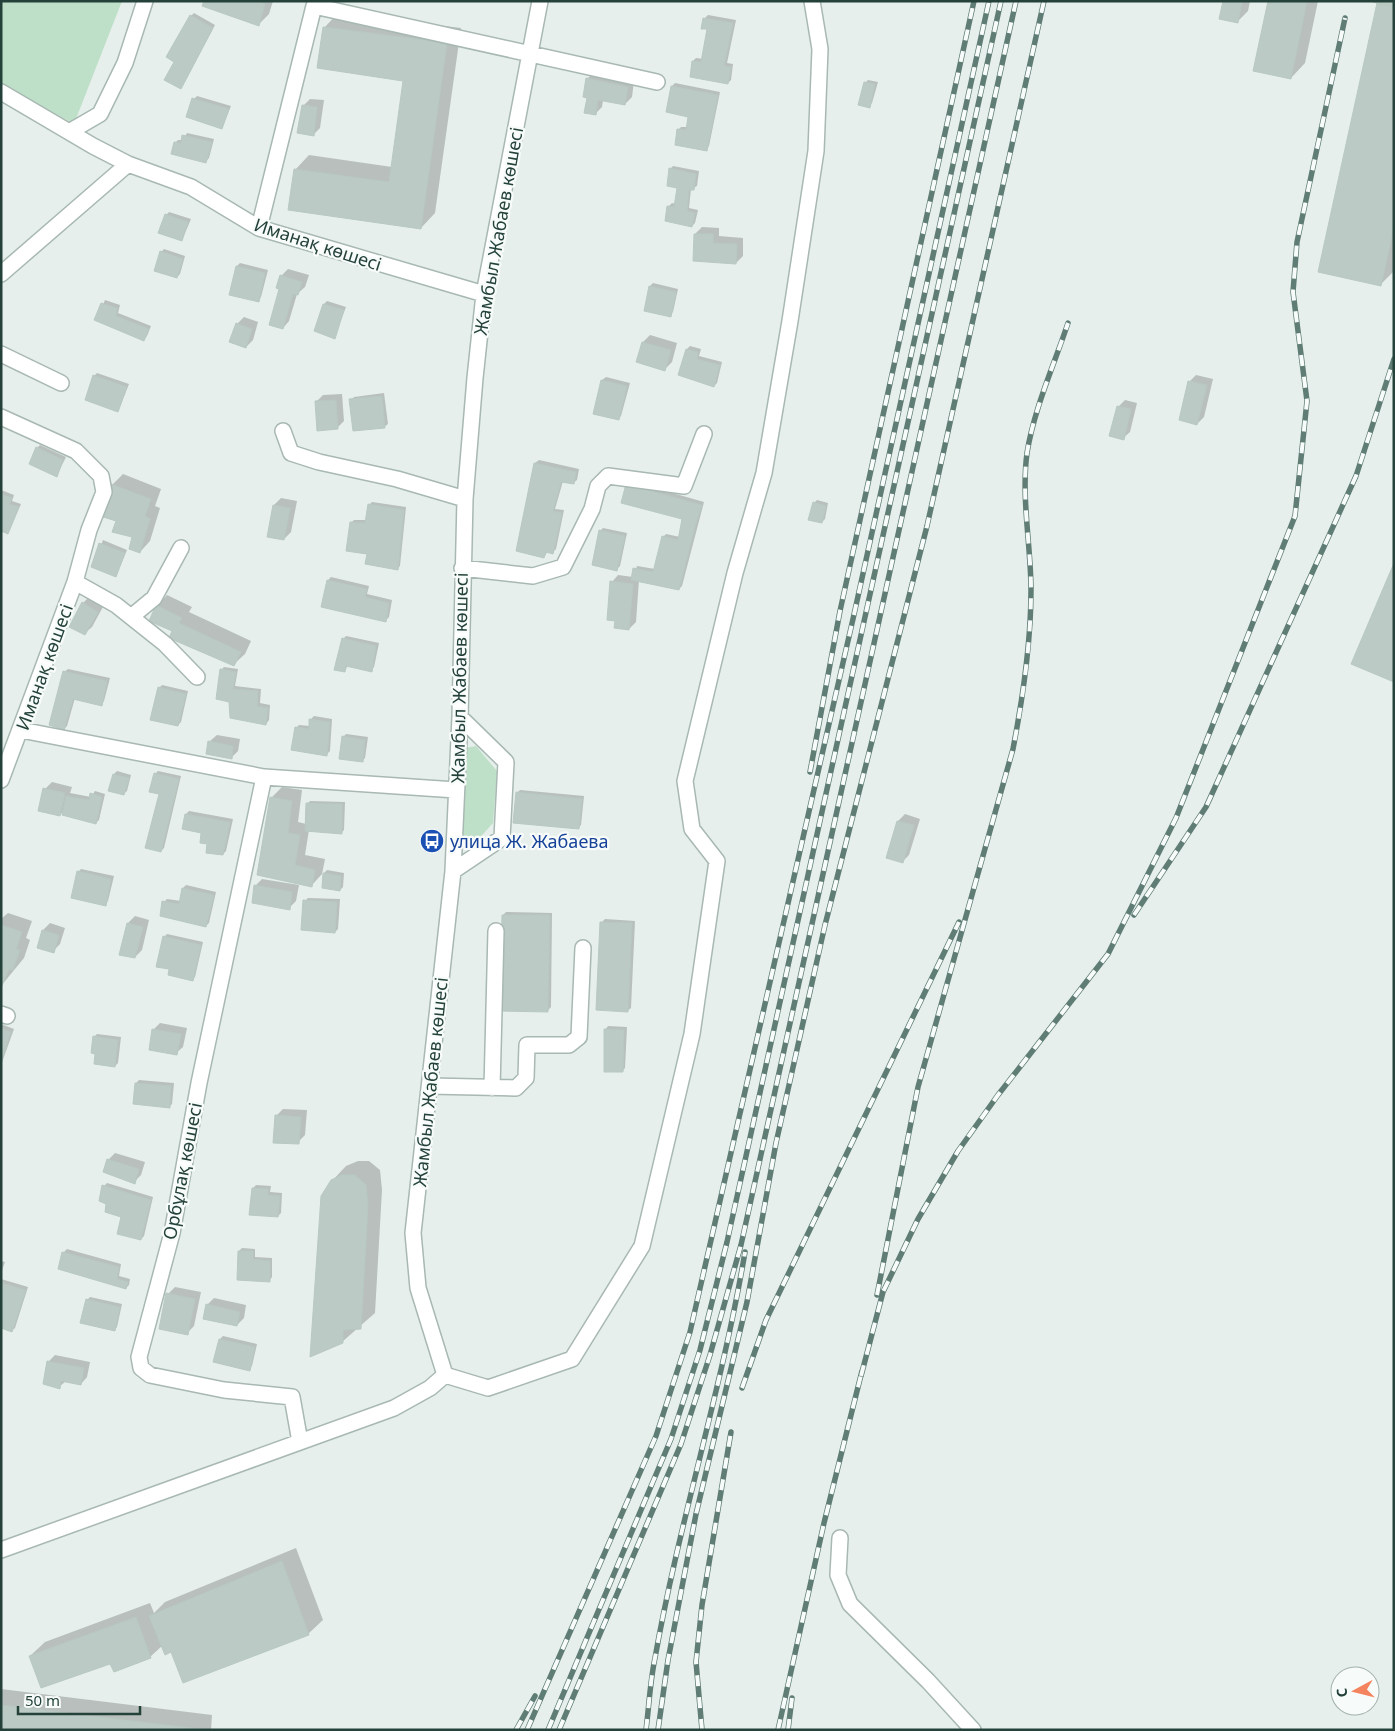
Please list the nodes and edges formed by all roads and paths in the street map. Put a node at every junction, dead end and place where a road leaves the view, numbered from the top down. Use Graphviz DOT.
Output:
graph roads {
  1 [pos="145,1"];
  2 [pos="540,1"];
  3 [pos="812,1"];
  4 [pos="531,52"];
  5 [pos="658,82"];
  6 [pos="1,92"];
  7 [pos="69,132"];
  8 [pos="128,164"];
  9 [pos="259,228"];
  10 [pos="1,274"];
  11 [pos="484,294"];
  12 [pos="1,354"];
  13 [pos="61,383"];
  14 [pos="1,417"];
  15 [pos="283,431"];
  16 [pos="704,434"];
  17 [pos="465,499"];
  18 [pos="181,548"];
  19 [pos="462,568"];
  20 [pos="75,582"];
  21 [pos="131,616"];
  22 [pos="197,677"];
  23 [pos="460,717"];
  24 [pos="21,730"];
  25 [pos="264,777"];
  26 [pos="1,780"];
  27 [pos="456,790"];
  28 [pos="453,872"];
  29 [pos="496,931"];
  30 [pos="583,948"];
  31 [pos="430,1086"];
  32 [pos="492,1088"];
  33 [pos="445,1376"];
  34 [pos="300,1442"];
  35 [pos="840,1538"];
  36 [pos="1,1550"];
  37 [pos="973,1730"];
  1 -- 7 [label="street"];
  2 -- 4 [label="street, Жамбыл Жабаев көшесі"];
  3 -- 33 [label="street"];
  4 -- 5 [label="street"];
  4 -- 9 [label="street"];
  4 -- 11 [label="street, Жамбыл Жабаев көшесі"];
  6 -- 7 [label="street, Иманақ көшесі"];
  7 -- 8 [label="street, Иманақ көшесі"];
  8 -- 9 [label="street, Иманақ көшесі"];
  8 -- 10 [label="street"];
  9 -- 11 [label="street, Иманақ көшесі"];
  11 -- 17 [label="street, Жамбыл Жабаев көшесі"];
  12 -- 13 [label="street"];
  14 -- 20 [label="street, Иманақ көшесі"];
  15 -- 17 [label="street"];
  16 -- 19 [label="street"];
  17 -- 19 [label="street, Жамбыл Жабаев көшесі"];
  18 -- 21 [label="street"];
  19 -- 23 [label="street, Жамбыл Жабаев көшесі"];
  20 -- 21 [label="street"];
  20 -- 24 [label="street, Иманақ көшесі"];
  21 -- 22 [label="street"];
  23 -- 27 [label="street, Жамбыл Жабаев көшесі"];
  23 -- 28 [label="street"];
  24 -- 25 [label="street"];
  24 -- 26 [label="street, Иманақ көшесі"];
  25 -- 27 [label="street"];
  25 -- 34 [label="street, Орбұлақ көшесі"];
  27 -- 28 [label="street, Жамбыл Жабаев көшесі"];
  28 -- 31 [label="street, Жамбыл Жабаев көшесі"];
  29 -- 32 [label="street"];
  30 -- 32 [label="street"];
  31 -- 32 [label="street"];
  31 -- 33 [label="street, Жамбыл Жабаев көшесі"];
  33 -- 34 [label="street"];
  34 -- 36 [label="street"];
  35 -- 37 [label="street"];
}
